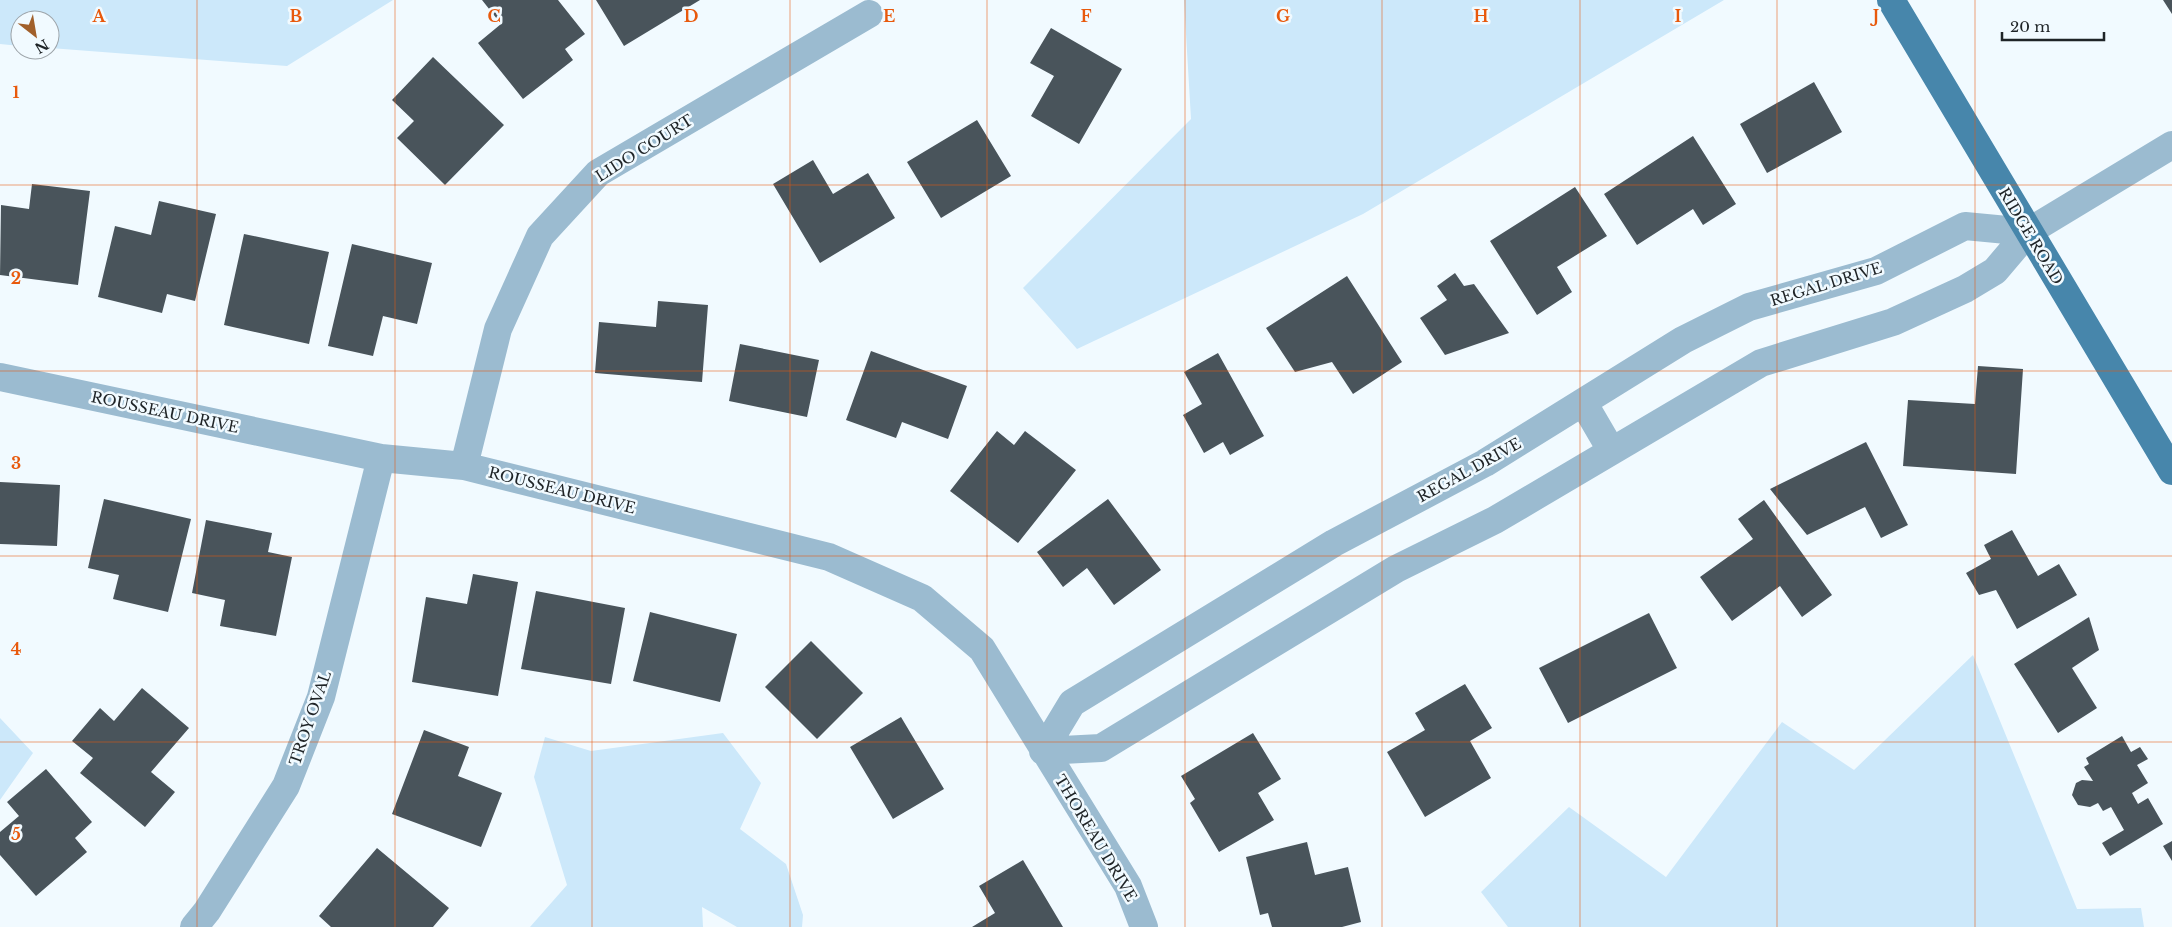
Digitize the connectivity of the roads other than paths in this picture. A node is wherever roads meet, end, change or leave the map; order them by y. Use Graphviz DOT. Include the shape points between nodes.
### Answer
graph roads {
  1 [pos="1891,0"];
  2 [pos="868,14"];
  3 [pos="2172,145"];
  4 [pos="2028,232"];
  5 [pos="0,376"];
  6 [pos="1583,402"];
  7 [pos="1611,450"];
  8 [pos="381,458"];
  9 [pos="464,466"];
  10 [pos="2172,471"];
  11 [pos="1043,750"];
  12 [pos="194,927"];
  13 [pos="1144,927"];
  1 -- 4 [label="main road, RIDGE ROAD"];
  2 -- 9 [label="street, LIDO COURT" via="598,172 540,236 498,329"];
  3 -- 4 [label="street"];
  4 -- 6 [label="street, REGAL DRIVE" via="1965,226 1876,271 1749,307 1682,340"];
  4 -- 7 [label="street" via="1995,271 1965,289 1893,322 1761,363"];
  4 -- 10 [label="main road, RIDGE ROAD"];
  5 -- 8 [label="street, ROUSSEAU DRIVE"];
  6 -- 7 [label="street"];
  6 -- 11 [label="street, REGAL DRIVE" via="1485,463 1334,543 1072,703"];
  7 -- 11 [label="street" via="1495,520 1396,569 1101,748"];
  8 -- 9 [label="street, ROUSSEAU DRIVE"];
  8 -- 12 [label="street, TROY OVAL" via="321,697 286,786"];
  9 -- 11 [label="street, ROUSSEAU DRIVE" via="829,556 922,598 982,649"];
  11 -- 13 [label="street, THOREAU DRIVE" via="1128,886"];
}
